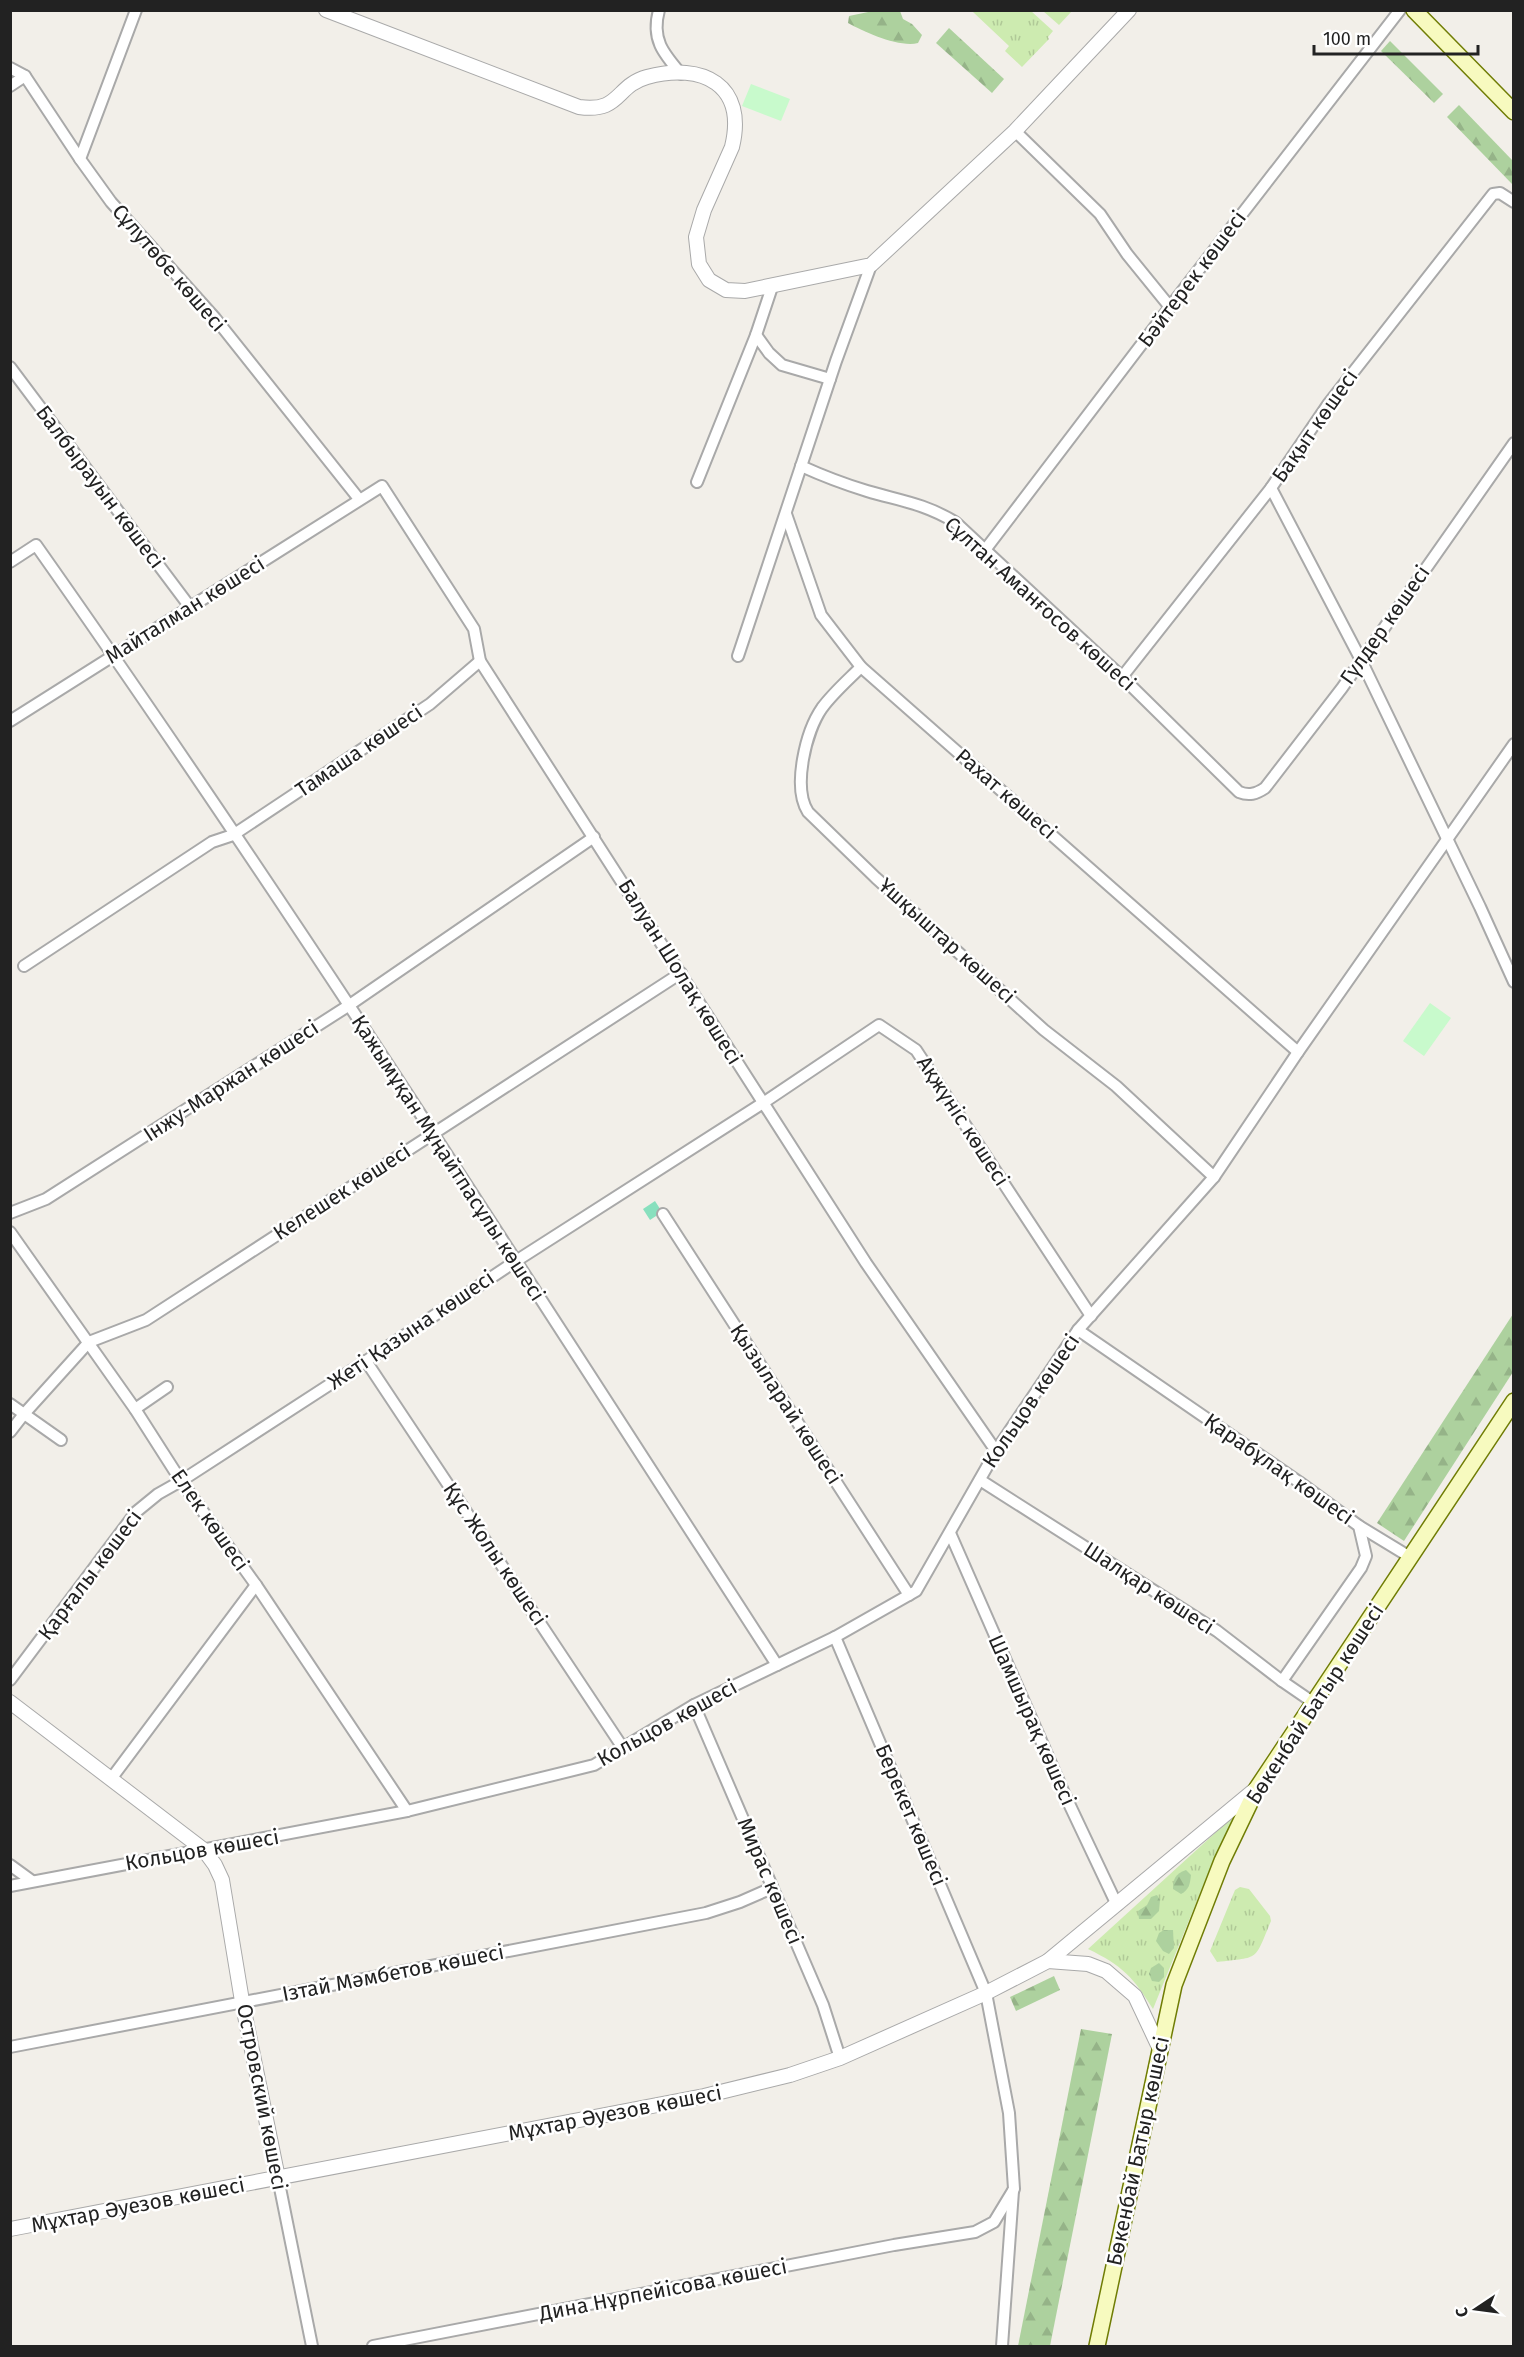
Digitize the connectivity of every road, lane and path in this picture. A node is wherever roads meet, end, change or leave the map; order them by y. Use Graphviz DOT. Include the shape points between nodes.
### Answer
graph roads {
  1 [pos="136,10"];
  2 [pos="326,10"];
  3 [pos="659,10"];
  4 [pos="1129,10"];
  5 [pos="1400,10"];
  6 [pos="1414,10"];
  7 [pos="10,68"];
  8 [pos="681,74"];
  9 [pos="25,76"];
  10 [pos="10,86"];
  11 [pos="1514,112"];
  12 [pos="1015,131"];
  13 [pos="80,159"];
  14 [pos="1514,202"];
  15 [pos="871,265"];
  16 [pos="772,286"];
  17 [pos="1170,307"];
  18 [pos="756,335"];
  19 [pos="10,367"];
  20 [pos="830,379"];
  21 [pos="1514,443"];
  22 [pos="801,466"];
  23 [pos="696,482"];
  24 [pos="381,486"];
  25 [pos="1271,488"];
  26 [pos="359,499"];
  27 [pos="786,514"];
  28 [pos="985,549"];
  29 [pos="10,562"];
  30 [pos="190,607"];
  31 [pos="113,655"];
  32 [pos="738,656"];
  33 [pos="1361,660"];
  34 [pos="480,661"];
  35 [pos="861,667"];
  36 [pos="1122,677"];
  37 [pos="10,721"];
  38 [pos="1514,744"];
  39 [pos="1247,795"];
  40 [pos="233,834"];
  41 [pos="594,837"];
  42 [pos="1447,841"];
  43 [pos="24,966"];
  44 [pos="681,973"];
  45 [pos="1514,982"];
  46 [pos="348,1006"];
  47 [pos="1298,1052"];
  48 [pos="763,1103"];
  49 [pos="433,1132"];
  50 [pos="1214,1177"];
  51 [pos="10,1213"];
  52 [pos="663,1214"];
  53 [pos="10,1232"];
  54 [pos="516,1261"];
  55 [pos="1091,1316"];
  56 [pos="1078,1330"];
  57 [pos="89,1342"];
  58 [pos="366,1361"];
  59 [pos="167,1387"];
  60 [pos="1514,1401"];
  61 [pos="10,1404"];
  62 [pos="135,1409"];
  63 [pos="24,1414"];
  64 [pos="10,1432"];
  65 [pos="61,1440"];
  66 [pos="996,1451"];
  67 [pos="980,1480"];
  68 [pos="181,1481"];
  69 [pos="1359,1526"];
  70 [pos="950,1533"];
  71 [pos="1410,1557"];
  72 [pos="256,1585"];
  73 [pos="909,1595"];
  74 [pos="835,1637"];
  75 [pos="777,1665"];
  76 [pos="10,1680"];
  77 [pos="1282,1681"];
  78 [pos="10,1702"];
  79 [pos="1314,1703"];
  80 [pos="694,1705"];
  81 [pos="622,1748"];
  82 [pos="111,1779"];
  83 [pos="1257,1788"];
  84 [pos="407,1811"];
  85 [pos="204,1850"];
  86 [pos="10,1865"];
  87 [pos="32,1881"];
  88 [pos="10,1886"];
  89 [pos="772,1888"];
  90 [pos="1117,1905"];
  91 [pos="1048,1961"];
  92 [pos="986,1993"];
  93 [pos="242,2001"];
  94 [pos="10,2047"];
  95 [pos="1160,2047"];
  96 [pos="840,2058"];
  97 [pos="278,2178"];
  98 [pos="1014,2188"];
  99 [pos="10,2229"];
  100 [pos="312,2346"];
  101 [pos="374,2346"];
  102 [pos="1002,2346"];
  103 [pos="1097,2346"];
  1 -- 13 [label="street"];
  2 -- 8 [label="street" via="579,107 607,106 640,80"];
  3 -- 8 [label="street" via="655,24 661,51"];
  4 -- 12 [label="street"];
  5 -- 17 [label="street, Бәйтерек көшесі"];
  6 -- 11 [label="main road"];
  7 -- 9 [label="street"];
  8 -- 16 [label="street" via="703,77 722,87 733,103 735,115 732,147 698,228 699,264 709,280 726,290"];
  9 -- 10 [label="street"];
  9 -- 13 [label="street, Сұлутөбе көшесі"];
  12 -- 15 [label="street"];
  12 -- 17 [label="street" via="1100,213"];
  13 -- 26 [label="street, Сұлутөбе көшесі" via="111,202 214,318"];
  14 -- 25 [label="street, Бақыт көшесі" via="1500,193 1493,194 1329,403"];
  15 -- 16 [label="street"];
  15 -- 20 [label="street"];
  16 -- 18 [label="street"];
  17 -- 28 [label="street, Бәйтерек көшесі"];
  18 -- 20 [label="street" via="782,365"];
  18 -- 23 [label="street"];
  19 -- 30 [label="street, Балбырауын көшесі"];
  20 -- 22 [label="street"];
  21 -- 33 [label="street, Гүлдер көшесі"];
  22 -- 27 [label="street"];
  22 -- 28 [label="street, Сұлтан Аманғосов көшесі" via="845,485 934,509"];
  24 -- 26 [label="street, Майталман көшесі"];
  24 -- 34 [label="street, Балуан Шолақ көшесі" via="474,629"];
  25 -- 33 [label="street"];
  25 -- 36 [label="street, Бақыт көшесі"];
  26 -- 30 [label="street, Майталман көшесі"];
  27 -- 32 [label="street"];
  27 -- 35 [label="street, Рахат көшесі" via="821,615"];
  28 -- 36 [label="street, Сұлтан Аманғосов көшесі"];
  29 -- 31 [label="street, Қажымұқан Мұңайтпасұлы көшесі" via="36,545"];
  30 -- 31 [label="street, Майталман көшесі"];
  31 -- 37 [label="street, Майталман көшесі"];
  31 -- 40 [label="street, Қажымұқан Мұңайтпасұлы көшесі"];
  33 -- 39 [label="street, Гүлдер көшесі" via="1265,788"];
  33 -- 42 [label="street"];
  34 -- 40 [label="street, Тамаша көшесі" via="430,704"];
  34 -- 41 [label="street, Балуан Шолақ көшесі"];
  35 -- 47 [label="street, Рахат көшесі"];
  35 -- 50 [label="street, Ұшқыштар көшесі" via="828,700 814,721 801,782 802,801 808,812 1038,1024 1116,1086"];
  36 -- 39 [label="street, Сұлтан Аманғосов көшесі" via="1239,792"];
  38 -- 42 [label="street, Кольцов көшесі"];
  40 -- 43 [label="street, Тамаша көшесі" via="212,842"];
  40 -- 46 [label="street, Қажымұқан Мұңайтпасұлы көшесі"];
  41 -- 44 [label="street, Балуан Шолақ көшесі"];
  41 -- 46 [label="street, Інжу-Маржан көшесі"];
  42 -- 45 [label="street"];
  42 -- 47 [label="street, Кольцов көшесі"];
  44 -- 48 [label="street, Балуан Шолақ көшесі"];
  44 -- 49 [label="street, Келешек көшесі"];
  46 -- 49 [label="street, Қажымұқан Мұңайтпасұлы көшесі"];
  46 -- 51 [label="street, Інжу-Маржан көшесі" via="46,1199"];
  47 -- 50 [label="street, Кольцов көшесі"];
  48 -- 54 [label="street, Жеті Қазына көшесі"];
  48 -- 55 [label="street, Ақжүніс көшесі" via="879,1025 903,1039 916,1050"];
  48 -- 66 [label="street, Балуан Шолақ көшесі" via="866,1263"];
  49 -- 54 [label="street, Қажымұқан Мұңайтпасұлы көшесі"];
  49 -- 57 [label="street, Келешек көшесі" via="146,1320"];
  50 -- 55 [label="street, Кольцов көшесі"];
  52 -- 73 [label="street, Қызыларай көшесі"];
  53 -- 57 [label="street, Елек көшесі"];
  54 -- 58 [label="street, Жеті Қазына көшесі"];
  54 -- 75 [label="street, Қажымұқан Мұңайтпасұлы көшесі"];
  55 -- 56 [label="street, Кольцов көшесі"];
  56 -- 66 [label="street, Кольцов көшесі"];
  56 -- 69 [label="street, Қарабұлақ көшесі"];
  57 -- 62 [label="street, Елек көшесі"];
  57 -- 63 [label="street"];
  58 -- 68 [label="street, Жеті Қазына көшесі"];
  58 -- 81 [label="street, Құс Жолы көшесі"];
  59 -- 62 [label="street"];
  60 -- 71 [label="main road, Бөкенбай Батыр көшесі"];
  61 -- 63 [label="street"];
  62 -- 68 [label="street, Елек көшесі"];
  63 -- 64 [label="street"];
  63 -- 65 [label="street"];
  66 -- 67 [label="street, Кольцов көшесі"];
  67 -- 70 [label="street, Кольцов көшесі"];
  67 -- 77 [label="street, Шалқар көшесі" via="1217,1631"];
  68 -- 72 [label="street, Елек көшесі"];
  68 -- 76 [label="street, Қарғалы көшесі" via="136,1512"];
  69 -- 71 [label="street"];
  69 -- 77 [label="street, Қарабұлақ көшесі" via="1366,1556 1361,1568"];
  70 -- 73 [label="street, Кольцов көшесі" via="916,1591"];
  70 -- 90 [label="street, Шамшырақ көшесі"];
  71 -- 79 [label="main road, Бөкенбай Батыр көшесі"];
  72 -- 82 [label="street"];
  72 -- 84 [label="street, Елек көшесі"];
  73 -- 74 [label="street, Кольцов көшесі"];
  74 -- 75 [label="street, Кольцов көшесі"];
  74 -- 92 [label="street, Берекет көшесі"];
  75 -- 80 [label="street, Кольцов көшесі"];
  77 -- 79 [label="street, Шалқар көшесі"];
  78 -- 82 [label="street"];
  79 -- 83 [label="main road, Бөкенбай Батыр көшесі"];
  80 -- 81 [label="street, Кольцов көшесі"];
  80 -- 89 [label="street, Мирас көшесі"];
  81 -- 84 [label="street, Кольцов көшесі" via="594,1765"];
  82 -- 85 [label="street"];
  83 -- 90 [label="street, Мұхтар Әуезов көшесі"];
  83 -- 95 [label="main road, Бөкенбай Батыр көшесі" via="1230,1844 1174,1985"];
  84 -- 85 [label="street, Кольцов көшесі"];
  85 -- 87 [label="street, Кольцов көшесі"];
  85 -- 93 [label="street, Островский көшесі" via="222,1880"];
  86 -- 87 [label="street"];
  87 -- 88 [label="street, Кольцов көшесі"];
  89 -- 93 [label="street, Ізтай Мәмбетов көшесі" via="706,1913"];
  89 -- 96 [label="street, Мирас көшесі" via="823,2005"];
  90 -- 91 [label="street, Мұхтар Әуезов көшесі"];
  91 -- 92 [label="street, Мұхтар Әуезов көшесі"];
  91 -- 95 [label="street" via="1088,1964 1106,1971 1135,1996"];
  92 -- 96 [label="street, Мұхтар Әуезов көшесі"];
  92 -- 98 [label="street, Берекет көшесі" via="1009,2113"];
  93 -- 94 [label="street, Ізтай Мәмбетов көшесі"];
  93 -- 97 [label="street, Островский көшесі"];
  95 -- 103 [label="main road, Бөкенбай Батыр көшесі"];
  96 -- 97 [label="street, Мұхтар Әуезов көшесі" via="704,2096"];
  97 -- 99 [label="street, Мұхтар Әуезов көшесі"];
  97 -- 100 [label="street, Островский көшесі"];
  98 -- 101 [label="street, Дина Нұрпейісова көшесі" via="994,2222 975,2232"];
  98 -- 102 [label="street, Берекет көшесі"];
}
